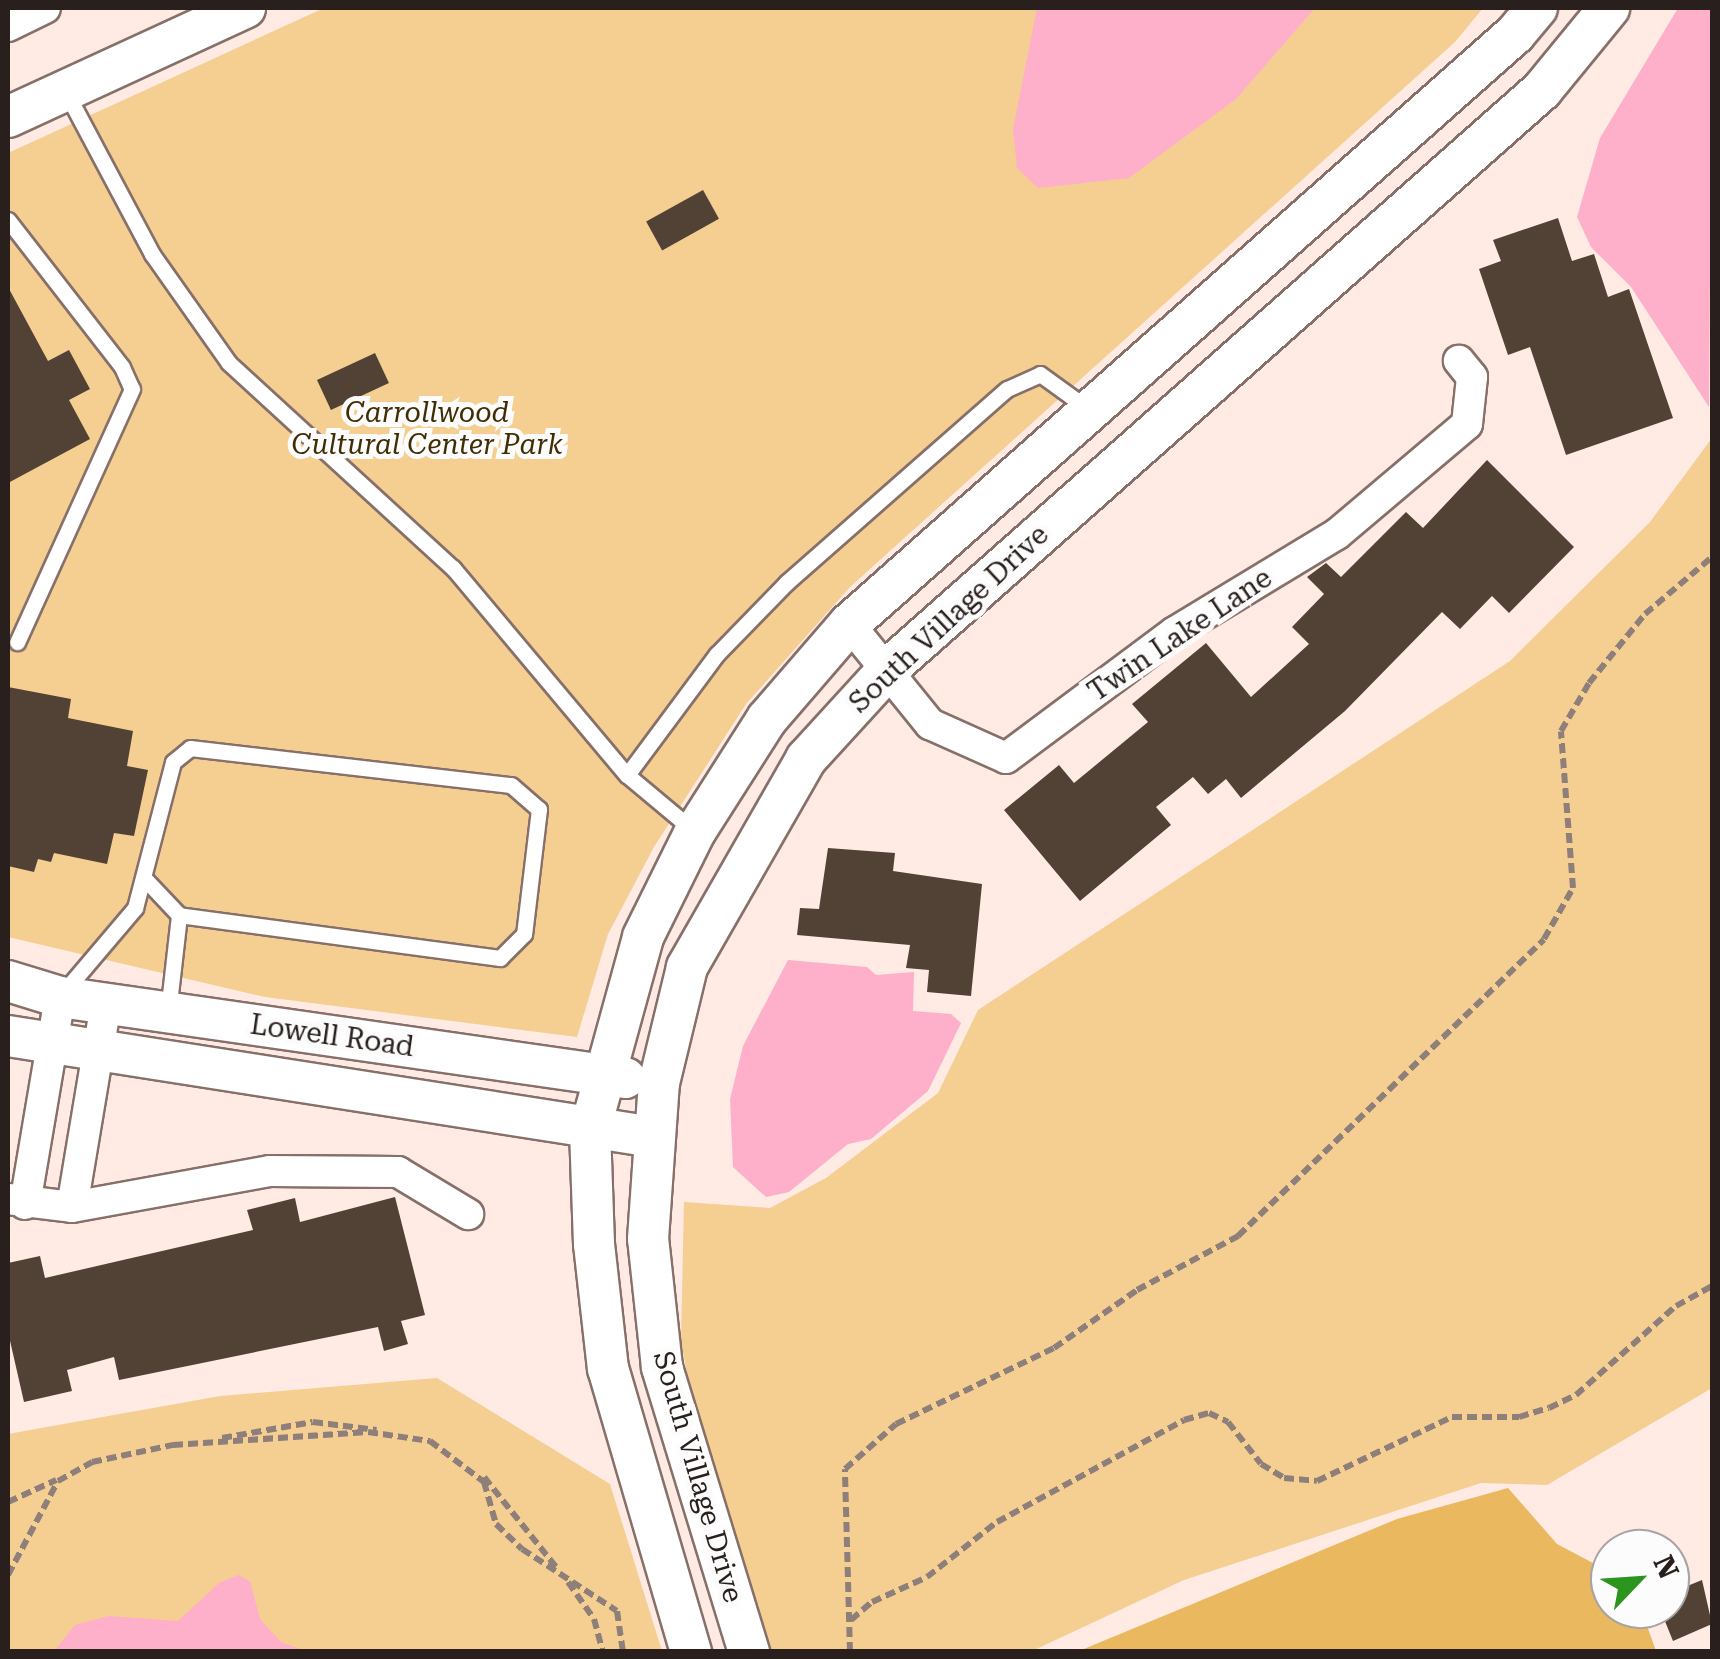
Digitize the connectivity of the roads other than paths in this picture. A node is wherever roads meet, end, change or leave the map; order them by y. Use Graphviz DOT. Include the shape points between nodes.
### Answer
graph roads {
  1 [pos="45,8"];
  2 [pos="245,8"];
  3 [pos="1536,8"];
  4 [pos="1609,8"];
  5 [pos="8,26"];
  6 [pos="66,90"];
  7 [pos="8,117"];
  8 [pos="8,220"];
  9 [pos="1460,360"];
  10 [pos="1091,410"];
  11 [pos="849,624"];
  12 [pos="17,642"];
  13 [pos="888,668"];
  14 [pos="628,775"];
  15 [pos="696,832"];
  16 [pos="147,880"];
  17 [pos="179,915"];
  18 [pos="8,981"];
  19 [pos="60,997"];
  20 [pos="106,1004"];
  21 [pos="168,1012"];
  22 [pos="8,1036"];
  23 [pos="53,1046"];
  24 [pos="97,1055"];
  25 [pos="602,1074"];
  26 [pos="659,1083"];
  27 [pos="590,1130"];
  28 [pos="653,1137"];
  29 [pos="16,1202"];
  30 [pos="72,1206"];
  31 [pos="468,1214"];
  32 [pos="691,1652"];
  33 [pos="749,1652"];
  1 -- 5 [label="street"];
  2 -- 6 [label="street"];
  3 -- 10 [label="street, South Village Drive" via="1515,34"];
  4 -- 13 [label="street, South Village Drive" via="1542,90"];
  6 -- 7 [label="street"];
  6 -- 14 [label="lane" via="152,254 229,363 453,568"];
  8 -- 12 [label="lane" via="122,366 132,388"];
  9 -- 13 [label="street, Twin Lake Lane" via="1472,376 1467,424 1336,534 1175,632 1006,758 930,724"];
  10 -- 11 [label="street, South Village Drive"];
  10 -- 14 [label="lane" via="1040,374 1021,378 786,583 717,654"];
  11 -- 13 [label="street, Twin Lake Lane"];
  11 -- 15 [label="street, South Village Drive" via="767,719"];
  13 -- 26 [label="street, South Village Drive" via="806,759 732,882 686,968"];
  14 -- 15 [label="lane"];
  15 -- 25 [label="street, South Village Drive" via="644,936"];
  16 -- 17 [label="lane"];
  16 -- 17 [label="lane" via="173,762 190,748 511,785 539,809 524,934 500,958"];
  16 -- 19 [label="lane" via="135,908"];
  17 -- 21 [label="lane"];
  18 -- 19 [label="street, Lowell Road"];
  19 -- 20 [label="street, Lowell Road"];
  19 -- 23 [label="street"];
  20 -- 21 [label="street, Lowell Road"];
  20 -- 24 [label="street"];
  21 -- 25 [label="street, Lowell Road"];
  22 -- 23 [label="street, Lowell Road"];
  23 -- 24 [label="street, Lowell Road"];
  23 -- 29 [label="street"];
  24 -- 27 [label="street, Lowell Road"];
  24 -- 30 [label="street"];
  25 -- 26 [label="street, Lowell Road"];
  25 -- 27 [label="street, South Village Drive"];
  26 -- 28 [label="street, South Village Drive"];
  27 -- 28 [label="street, Lowell Road"];
  27 -- 32 [label="street, South Village Drive" via="608,1368"];
  28 -- 33 [label="street, South Village Drive" via="648,1240 662,1367"];
  29 -- 30 [label="street"];
  30 -- 31 [label="street" via="270,1171 398,1172"];
}
